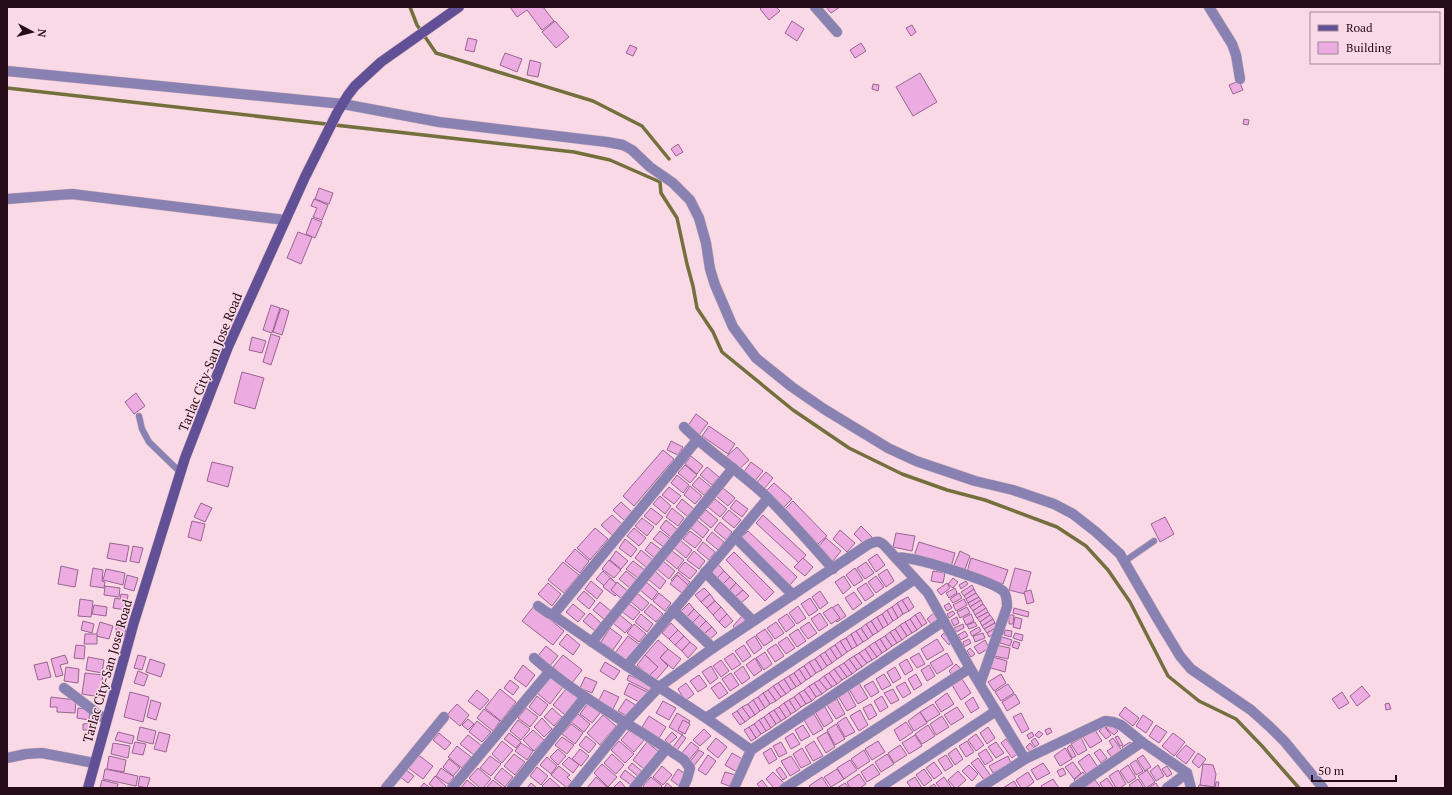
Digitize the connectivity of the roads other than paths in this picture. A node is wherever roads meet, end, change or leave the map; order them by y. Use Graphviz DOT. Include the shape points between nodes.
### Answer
graph roads {
  1 [pos="459,7"];
  2 [pos="815,7"];
  3 [pos="1209,7"];
  4 [pos="836,32"];
  5 [pos="7,71"];
  6 [pos="1240,79"];
  7 [pos="340,108"];
  8 [pos="7,199"];
  9 [pos="285,220"];
  10 [pos="139,416"];
  11 [pos="684,427"];
  12 [pos="697,440"];
  13 [pos="733,468"];
  14 [pos="181,473"];
  15 [pos="768,498"];
  16 [pos="735,537"];
  17 [pos="1154,541"];
  18 [pos="896,558"];
  19 [pos="1125,562"];
  20 [pos="833,569"];
  21 [pos="705,572"];
  22 [pos="915,579"];
  23 [pos="793,595"];
  24 [pos="538,606"];
  25 [pos="673,610"];
  26 [pos="553,615"];
  27 [pos="753,621"];
  28 [pos="944,621"];
  29 [pos="592,642"];
  30 [pos="713,648"];
  31 [pos="534,658"];
  32 [pos="626,666"];
  33 [pos="970,668"];
  34 [pos="549,672"];
  35 [pos="980,684"];
  36 [pos="659,687"];
  37 [pos="64,688"];
  38 [pos="585,697"];
  39 [pos="996,711"];
  40 [pos="444,717"];
  41 [pos="706,718"];
  42 [pos="106,720"];
  43 [pos="626,722"];
  44 [pos="1142,742"];
  45 [pos="667,748"];
  46 [pos="751,750"];
  47 [pos="7,758"];
  48 [pos="1025,759"];
  49 [pos="94,763"];
  50 [pos="1187,773"];
  51 [pos="88,788"];
  52 [pos="386,788"];
  53 [pos="452,788"];
  54 [pos="512,788"];
  55 [pos="573,788"];
  56 [pos="634,788"];
  57 [pos="683,788"];
  58 [pos="734,788"];
  59 [pos="785,788"];
  60 [pos="879,788"];
  61 [pos="980,788"];
  62 [pos="1074,788"];
  63 [pos="1167,788"];
  64 [pos="1191,788"];
  65 [pos="1323,788"];
  1 -- 7 [label="main road, Tarlac City-San Jose Road" via="381,62 355,86"];
  2 -- 4 [label="street"];
  3 -- 6 [label="street" via="1232,44"];
  5 -- 7 [label="street"];
  7 -- 9 [label="main road, Tarlac City-San Jose Road"];
  7 -- 19 [label="street" via="623,145 673,183 690,200 699,218 715,285 733,328 756,358 824,409 888,448 916,461 975,481 1012,490 1073,514 1113,546"];
  8 -- 9 [label="street" via="72,194"];
  9 -- 14 [label="main road, Tarlac City-San Jose Road" via="228,347"];
  10 -- 14 [label="lane" via="149,442"];
  11 -- 12 [label="street"];
  12 -- 13 [label="street"];
  12 -- 26 [label="street"];
  13 -- 15 [label="street"];
  13 -- 29 [label="street"];
  14 -- 42 [label="main road, Tarlac City-San Jose Road"];
  15 -- 16 [label="street"];
  15 -- 20 [label="street"];
  16 -- 21 [label="street"];
  16 -- 23 [label="street"];
  17 -- 19 [label="lane"];
  18 -- 20 [label="street" via="881,543 876,542 869,544"];
  18 -- 22 [label="street"];
  18 -- 35 [label="street" via="911,559 951,570 989,583 1005,593 1007,607"];
  19 -- 65 [label="street" via="1180,656 1191,669 1251,710 1270,727"];
  20 -- 23 [label="street"];
  21 -- 25 [label="street"];
  21 -- 27 [label="street"];
  22 -- 28 [label="street" via="928,593"];
  22 -- 41 [label="street"];
  23 -- 27 [label="street"];
  24 -- 26 [label="street"];
  25 -- 30 [label="street"];
  25 -- 32 [label="street"];
  26 -- 29 [label="street"];
  27 -- 30 [label="street"];
  28 -- 33 [label="street"];
  28 -- 46 [label="street"];
  29 -- 32 [label="street"];
  30 -- 36 [label="street"];
  31 -- 34 [label="street"];
  32 -- 36 [label="street"];
  33 -- 35 [label="street"];
  33 -- 59 [label="street"];
  34 -- 38 [label="street"];
  34 -- 53 [label="street"];
  35 -- 39 [label="street"];
  36 -- 41 [label="street"];
  36 -- 43 [label="street"];
  37 -- 42 [label="street"];
  38 -- 43 [label="street"];
  38 -- 54 [label="street"];
  39 -- 48 [label="street"];
  39 -- 60 [label="street"];
  40 -- 52 [label="street"];
  41 -- 46 [label="street"];
  42 -- 49 [label="main road, Tarlac City-San Jose Road"];
  43 -- 45 [label="street"];
  43 -- 55 [label="street"];
  44 -- 48 [label="street" via="1121,725 1105,721"];
  44 -- 50 [label="street"];
  44 -- 62 [label="street"];
  45 -- 56 [label="street"];
  45 -- 57 [label="street" via="689,765 688,779"];
  46 -- 58 [label="street"];
  47 -- 49 [label="street" via="42,753"];
  48 -- 61 [label="street"];
  49 -- 51 [label="main road, Tarlac City-San Jose Road"];
  50 -- 63 [label="street"];
  50 -- 64 [label="street"];
}
